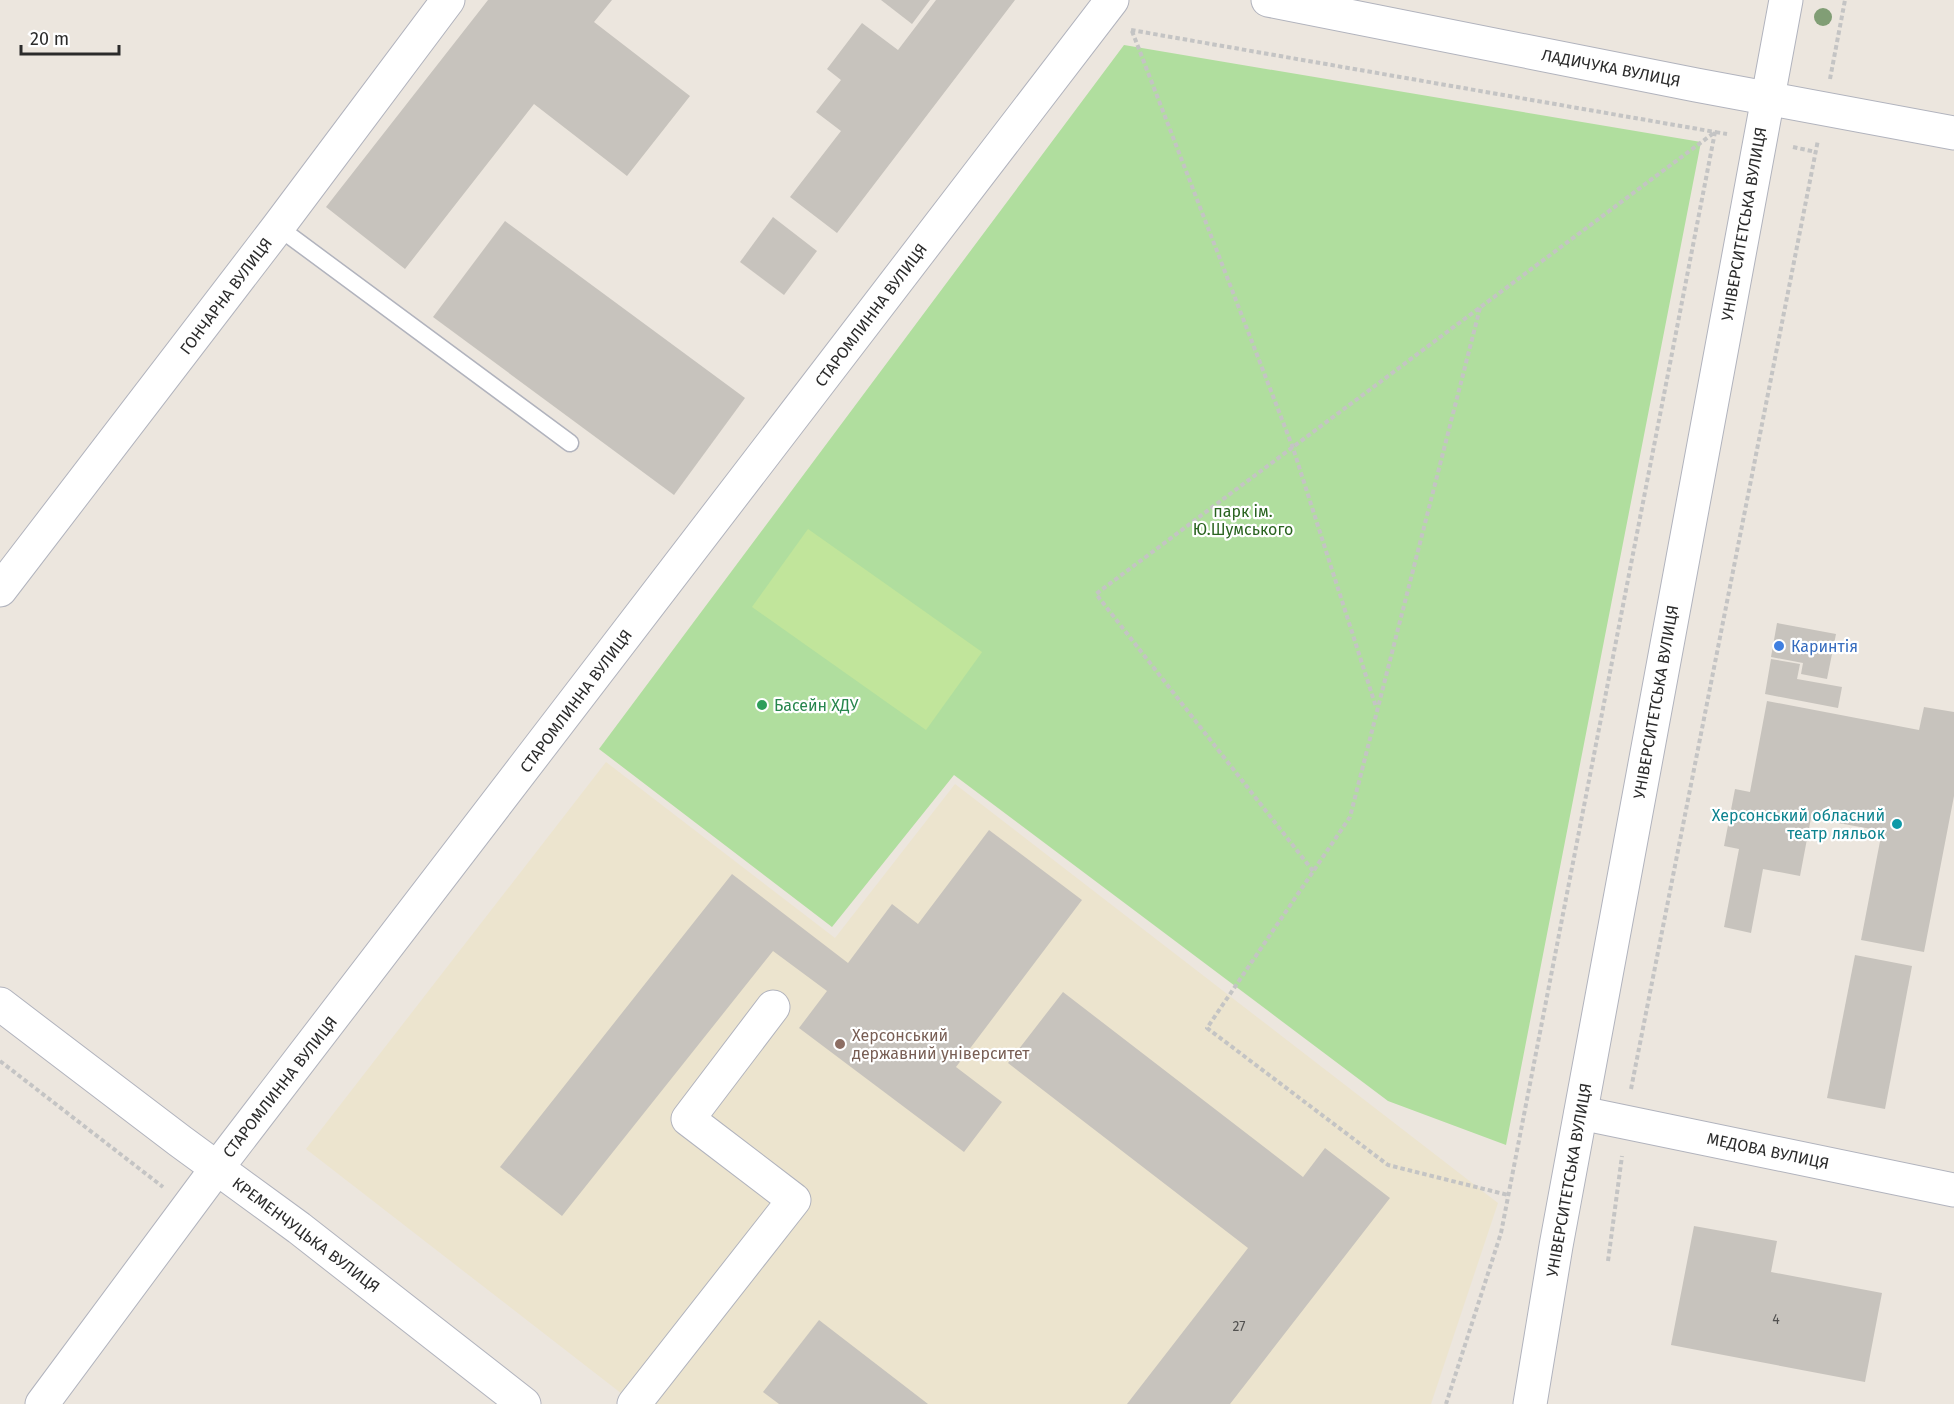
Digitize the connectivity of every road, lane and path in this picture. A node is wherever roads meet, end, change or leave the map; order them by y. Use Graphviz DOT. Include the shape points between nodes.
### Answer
graph roads {
  1 [pos="448,0"];
  2 [pos="1113,0"];
  3 [pos="1268,0"];
  4 [pos="1786,0"];
  5 [pos="1845,0"];
  6 [pos="1829,88"];
  7 [pos="1767,99"];
  8 [pos="1820,130"];
  9 [pos="1715,132"];
  10 [pos="1954,133"];
  11 [pos="1728,135"];
  12 [pos="1792,147"];
  13 [pos="1816,152"];
  14 [pos="278,227"];
  15 [pos="1480,308"];
  16 [pos="570,443"];
  17 [pos="1293,448"];
  18 [pos="0,590"];
  19 [pos="1377,709"];
  20 [pos="1313,871"];
  21 [pos="0,1004"];
  22 [pos="773,1006"];
  23 [pos="0,1061"];
  24 [pos="1581,1113"];
  25 [pos="1627,1122"];
  26 [pos="217,1168"];
  27 [pos="1954,1190"];
  28 [pos="1508,1195"];
  29 [pos="183,1215"];
  30 [pos="1608,1261"];
  31 [pos="42,1404"];
  32 [pos="524,1404"];
  33 [pos="634,1404"];
  34 [pos="1446,1404"];
  35 [pos="1530,1404"];
  1 -- 14 [label="street, ГОНЧАРНА ВУЛИЦЯ"];
  2 -- 26 [label="street, СТАРОМЛИННА ВУЛИЦЯ"];
  3 -- 7 [label="street, ЛАДИЧУКА ВУЛИЦЯ"];
  4 -- 7 [label="street, УНІВЕРСИТЕТСЬКА ВУЛИЦЯ"];
  5 -- 6 [label="path"];
  7 -- 10 [label="street, ЛАДИЧУКА ВУЛИЦЯ"];
  7 -- 24 [label="street, УНІВЕРСИТЕТСЬКА ВУЛИЦЯ"];
  8 -- 13 [label="path"];
  9 -- 11 [label="path"];
  9 -- 15 [label="path"];
  9 -- 17 [label="path" via="1132,30"];
  9 -- 28 [label="path"];
  12 -- 13 [label="path"];
  13 -- 25 [label="path"];
  14 -- 16 [label="lane"];
  14 -- 18 [label="street, ГОНЧАРНА ВУЛИЦЯ"];
  15 -- 17 [label="path"];
  15 -- 19 [label="path"];
  17 -- 19 [label="path"];
  17 -- 20 [label="path" via="1096,594"];
  19 -- 20 [label="path" via="1350,817"];
  20 -- 28 [label="path" via="1207,1028 1388,1165"];
  21 -- 26 [label="street, КРЕМЕНЧУЦЬКА ВУЛИЦЯ"];
  22 -- 33 [label="street" via="688,1119 794,1200"];
  23 -- 29 [label="path" via="160,1184"];
  24 -- 25 [label="street, МЕДОВА ВУЛИЦЯ"];
  24 -- 35 [label="street, УНІВЕРСИТЕТСЬКА ВУЛИЦЯ"];
  25 -- 27 [label="street, МЕДОВА ВУЛИЦЯ"];
  25 -- 30 [label="path"];
  26 -- 29 [label="street, СТАРОМЛИННА ВУЛИЦЯ"];
  26 -- 32 [label="street, КРЕМЕНЧУЦЬКА ВУЛИЦЯ"];
  28 -- 34 [label="path" via="1501,1233"];
  29 -- 31 [label="street, СТАРОМЛИННА ВУЛИЦЯ"];
}
